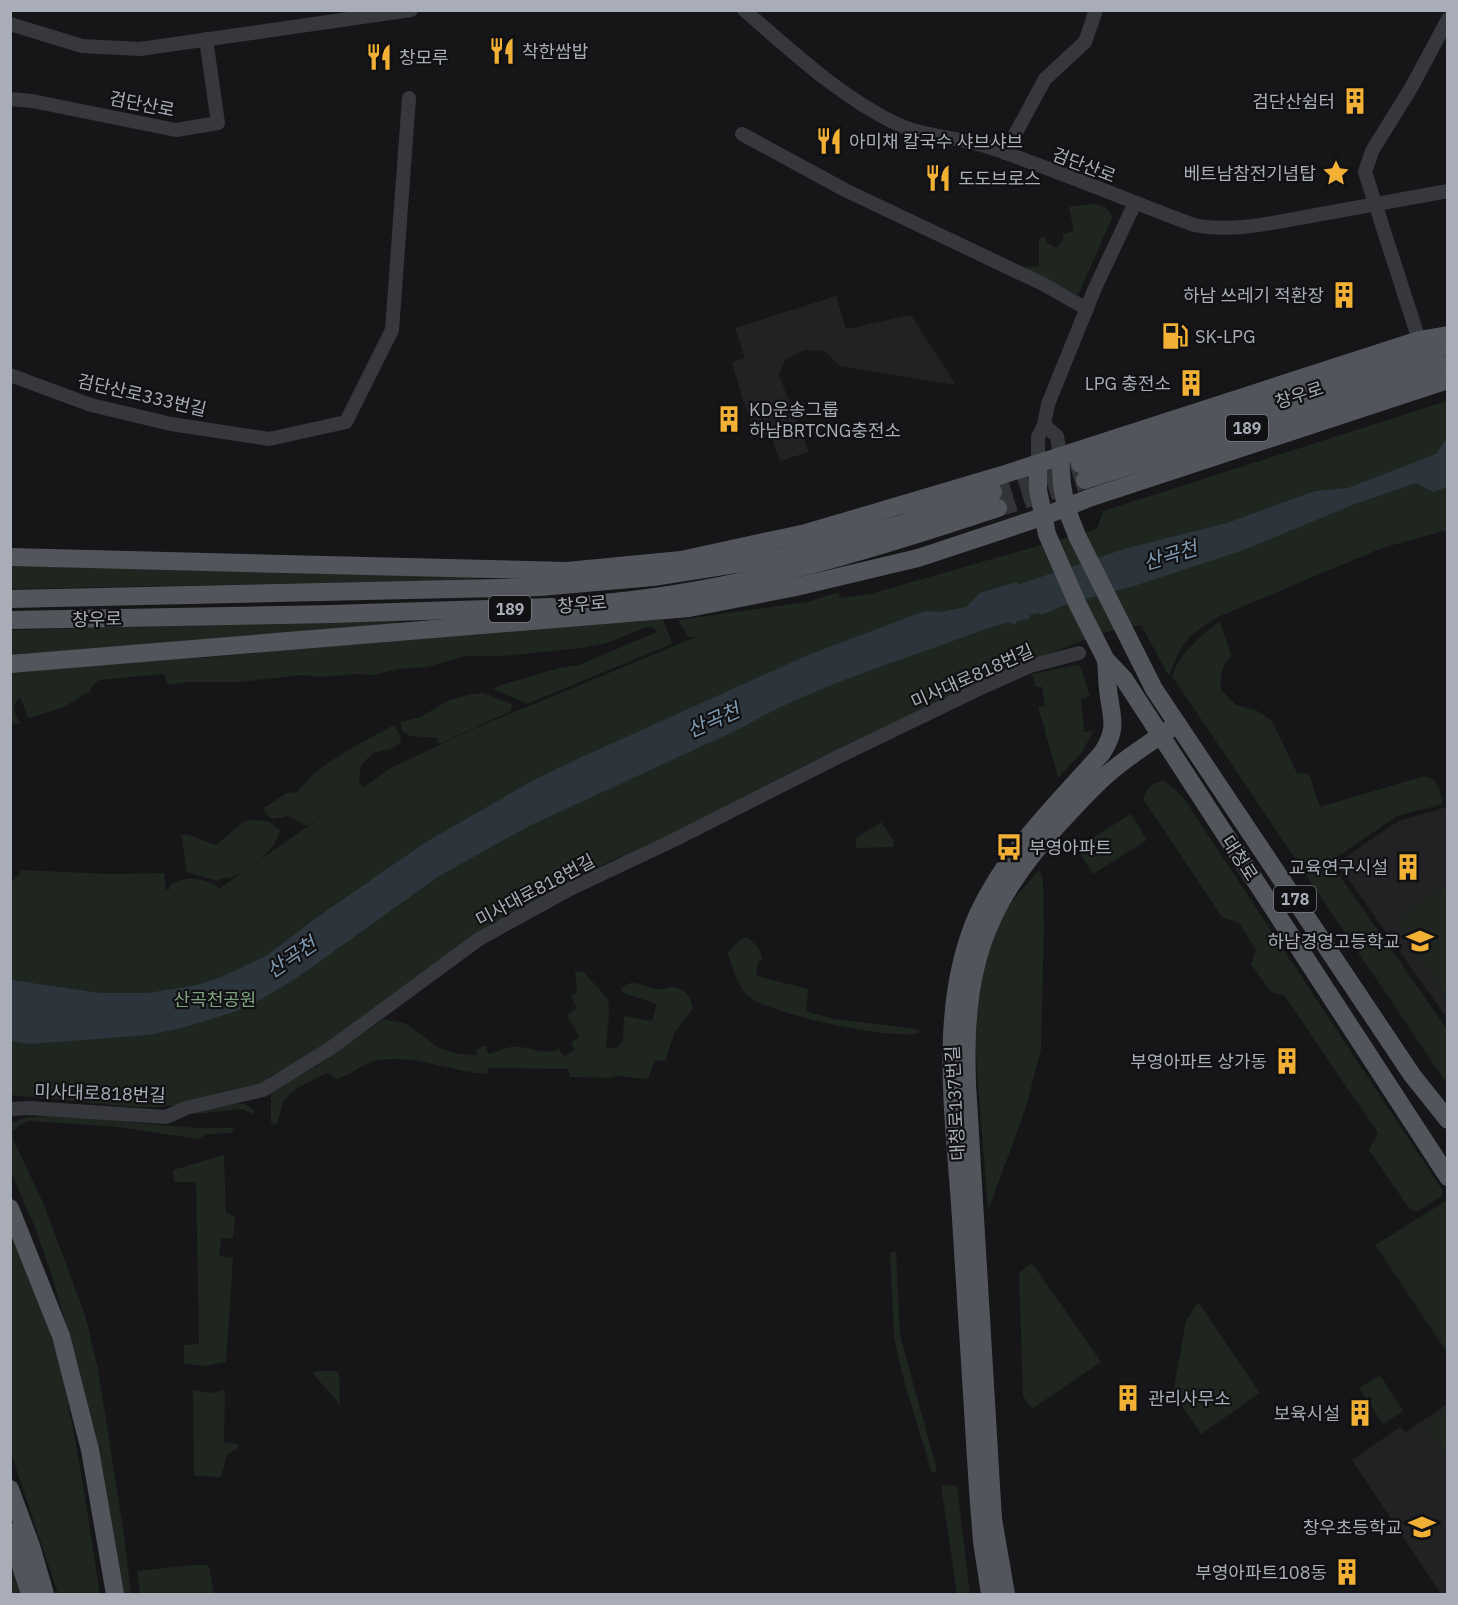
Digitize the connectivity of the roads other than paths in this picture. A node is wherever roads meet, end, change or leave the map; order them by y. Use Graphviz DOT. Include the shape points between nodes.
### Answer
graph roads {
  1 [pos="411,10"];
  2 [pos="744,10"];
  3 [pos="1096,10"];
  4 [pos="1448,19"];
  5 [pos="10,24"];
  6 [pos="206,39"];
  7 [pos="409,98"];
  8 [pos="10,99"];
  9 [pos="742,134"];
  10 [pos="1005,153"];
  11 [pos="1448,191"];
  12 [pos="1135,203"];
  13 [pos="1375,204"];
  14 [pos="1087,309"];
  15 [pos="1448,335"];
  16 [pos="1419,340"];
  17 [pos="1448,345"];
  18 [pos="1448,364"];
  19 [pos="10,375"];
  20 [pos="1448,380"];
  21 [pos="1044,425"];
  22 [pos="1060,457"];
  23 [pos="1038,464"];
  24 [pos="1066,508"];
  25 [pos="1042,517"];
  26 [pos="10,557"];
  27 [pos="10,599"];
  28 [pos="10,620"];
  29 [pos="1079,653"];
  30 [pos="1106,660"];
  31 [pos="10,664"];
  32 [pos="1177,724"];
  33 [pos="1160,736"];
  34 [pos="10,1109"];
  35 [pos="1448,1120"];
  36 [pos="1446,1172"];
  37 [pos="10,1208"];
  38 [pos="10,1489"];
  39 [pos="10,1532"];
  40 [pos="30,1594"];
  41 [pos="45,1594"];
  42 [pos="115,1594"];
  43 [pos="990,1594"];
  44 [pos="1006,1594"];
  1 -- 6 [label="street"];
  2 -- 10 [label="street, 검단산로" via="829,81 882,116 914,130"];
  3 -- 10 [label="street" via="1085,42 1045,79"];
  4 -- 13 [label="street" via="1367,161 1365,172"];
  5 -- 6 [label="street" via="100,48 140,49"];
  6 -- 8 [label="street, 검단산로" via="218,123 176,130"];
  7 -- 19 [label="street, 검단산로333번길" via="392,330 346,422 269,439 91,405"];
  9 -- 14 [label="street" via="845,190 1043,284"];
  10 -- 12 [label="street, 검단산로"];
  11 -- 13 [label="street, 검단산로"];
  12 -- 13 [label="street, 검단산로" via="1210,228 1261,225"];
  12 -- 14 [label="street"];
  13 -- 16 [label="street"];
  14 -- 21 [label="street" via="1048,404"];
  15 -- 16 [label="main road"];
  16 -- 22 [label="main road"];
  17 -- 18 [label="main road, 창우로 / 189" via="1083,472"];
  20 -- 24 [label="main road"];
  21 -- 22 [label="street" via="1057,436"];
  21 -- 23 [label="street" via="1038,437"];
  22 -- 23 [label="main road"];
  22 -- 24 [label="main road, 178"];
  23 -- 25 [label="main road, 178"];
  23 -- 26 [label="main road" via="806,533 681,560 567,571"];
  24 -- 25 [label="main road"];
  24 -- 32 [label="main road, 대청로 / 178" via="1119,622"];
  25 -- 30 [label="main road, 대청로 / 178"];
  25 -- 31 [label="main road" via="918,558 689,608"];
  27 -- 28 [label="main road, 창우로 / 189" via="540,587 653,578 780,557 995,500 906,539 825,563 605,603 530,609"];
  29 -- 34 [label="street, 미사대로818번길" via="1030,666 983,687 568,890 479,939 331,1048 263,1090 186,1108 166,1117"];
  30 -- 33 [label="main road, 대청로 / 178" via="1124,679"];
  30 -- 43 [label="main road, 대청로137번길" via="1113,715 1108,745 1038,824 994,884 966,946 954,1003 951,1036 958,1165 978,1490"];
  32 -- 33 [label="main road, 대청로137번길"];
  32 -- 35 [label="main road, 대청로 / 178" via="1412,1075"];
  33 -- 36 [label="main road, 대청로 / 178"];
  33 -- 44 [label="main road, 대청로137번길" via="1110,772 1030,856 988,925 970,990 965,1046 968,1108 993,1519"];
  37 -- 42 [label="main road" via="61,1336 90,1450"];
  38 -- 41 [label="main road"];
  39 -- 40 [label="main road"];
}
